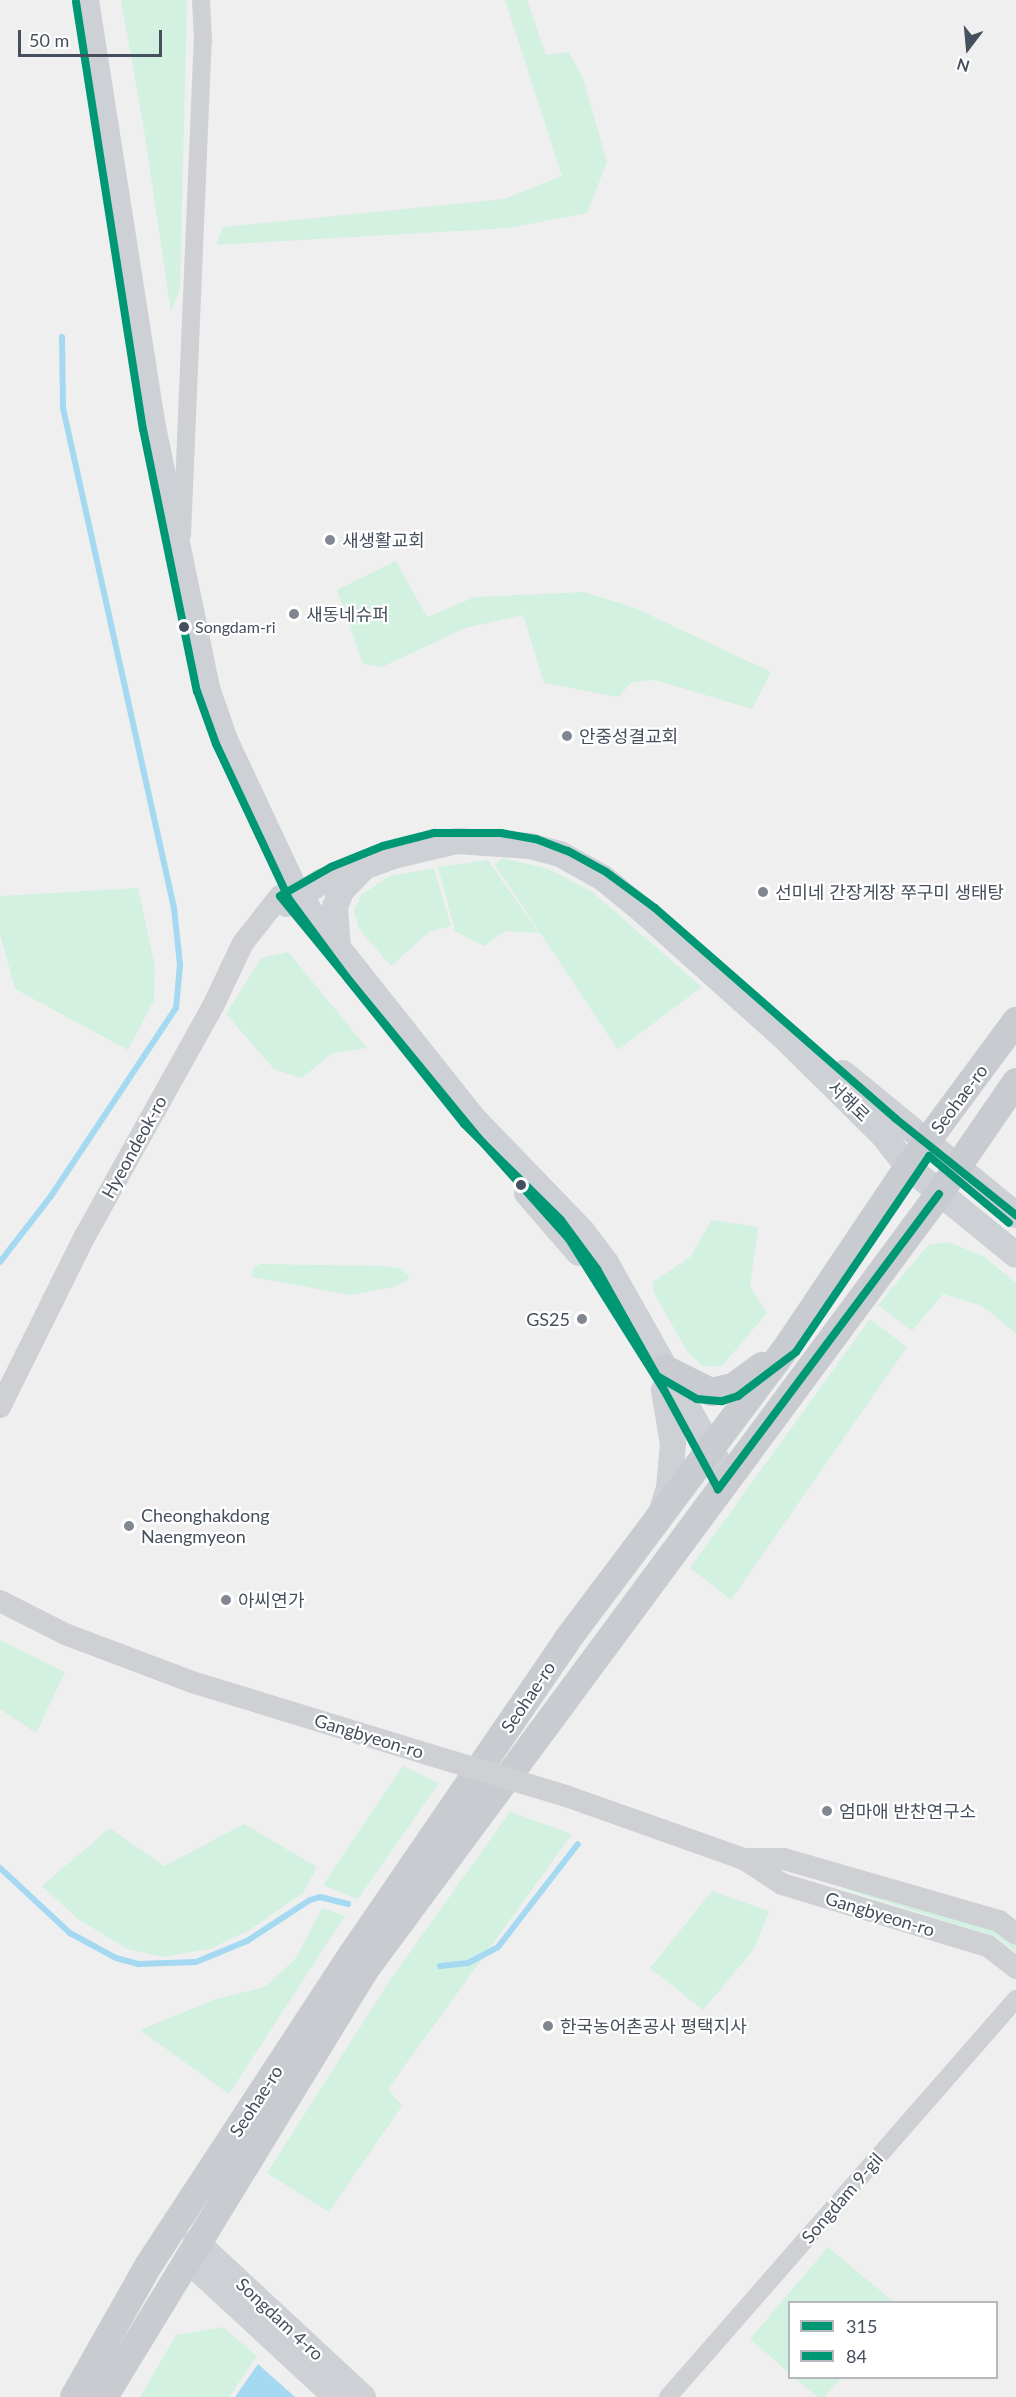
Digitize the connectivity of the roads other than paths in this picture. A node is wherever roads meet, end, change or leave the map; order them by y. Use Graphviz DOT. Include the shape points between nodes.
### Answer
graph roads {
  1 [pos="86,0"];
  2 [pos="201,0"];
  3 [pos="180,560"];
  4 [pos="367,866"];
  5 [pos="290,896"];
  6 [pos="338,949"];
  7 [pos="1016,1022"];
  8 [pos="1016,1082"];
  9 [pos="927,1141"];
  10 [pos="908,1167"];
  11 [pos="959,1167"];
  12 [pos="939,1194"];
  13 [pos="1016,1215"];
  14 [pos="1016,1255"];
  15 [pos="789,1344"];
  16 [pos="664,1379"];
  17 [pos="0,1407"];
  18 [pos="704,1456"];
  19 [pos="722,1483"];
  20 [pos="660,1516"];
  21 [pos="0,1601"];
  22 [pos="744,1859"];
  23 [pos="1016,1934"];
  24 [pos="1016,1968"];
  25 [pos="1016,1999"];
  26 [pos="191,2250"];
  27 [pos="74,2397"];
  28 [pos="104,2397"];
  29 [pos="336,2397"];
  30 [pos="363,2397"];
  31 [pos="668,2397"];
  1 -- 3 [label="main road" via="153,427"];
  2 -- 3 [label="street" via="203,41"];
  3 -- 5 [label="main road" via="207,688"];
  4 -- 5 [label="main road, 서해로"];
  4 -- 6 [label="main road" via="351,878 335,907"];
  4 -- 10 [label="main road, 서해로" via="457,841 530,846 560,854 603,878 787,1041 883,1135"];
  5 -- 6 [label="main road"];
  5 -- 9 [label="main road" via="383,846 434,833 501,833 536,839 568,851 606,872 655,908 896,1119"];
  5 -- 16 [label="main road" via="477,1136 569,1239"];
  5 -- 17 [label="street, Hyeondeok-ro" via="243,943 214,1004 85,1236"];
  6 -- 16 [label="main road" via="472,1117 569,1213 606,1263"];
  7 -- 9 [label="main road, Seohae-ro"];
  8 -- 11 [label="main road, Seohae-ro"];
  9 -- 10 [label="main road, Seohae-ro"];
  9 -- 11 [label="main road"];
  10 -- 12 [label="main road, 서해로"];
  10 -- 15 [label="main road, Seohae-ro"];
  11 -- 12 [label="main road, Seohae-ro"];
  11 -- 13 [label="main road"];
  12 -- 14 [label="main road, 서해로"];
  12 -- 19 [label="main road, Seohae-ro"];
  15 -- 16 [label="main road" via="743,1382 722,1391"];
  15 -- 18 [label="main road, Seohae-ro"];
  16 -- 18 [label="main road"];
  16 -- 20 [label="main road" via="673,1444 669,1488"];
  18 -- 19 [label="main road"];
  18 -- 20 [label="main road, Seohae-ro"];
  19 -- 26 [label="main road, Seohae-ro" via="365,1970"];
  20 -- 27 [label="main road, Seohae-ro" via="567,1640 345,1966 148,2266"];
  21 -- 22 [label="street, Gangbyeon-ro, bridge" via="65,1634 181,1679 566,1796"];
  22 -- 23 [label="street, Gangbyeon-ro" via="784,1859 999,1921"];
  22 -- 24 [label="street, Gangbyeon-ro" via="782,1884 988,1946"];
  25 -- 31 [label="street, Songdam 9-gil"];
  26 -- 28 [label="main road, Seohae-ro"];
  26 -- 29 [label="main road, Songdam 4-ro"];
  26 -- 30 [label="main road, Songdam 4-ro"];
}
